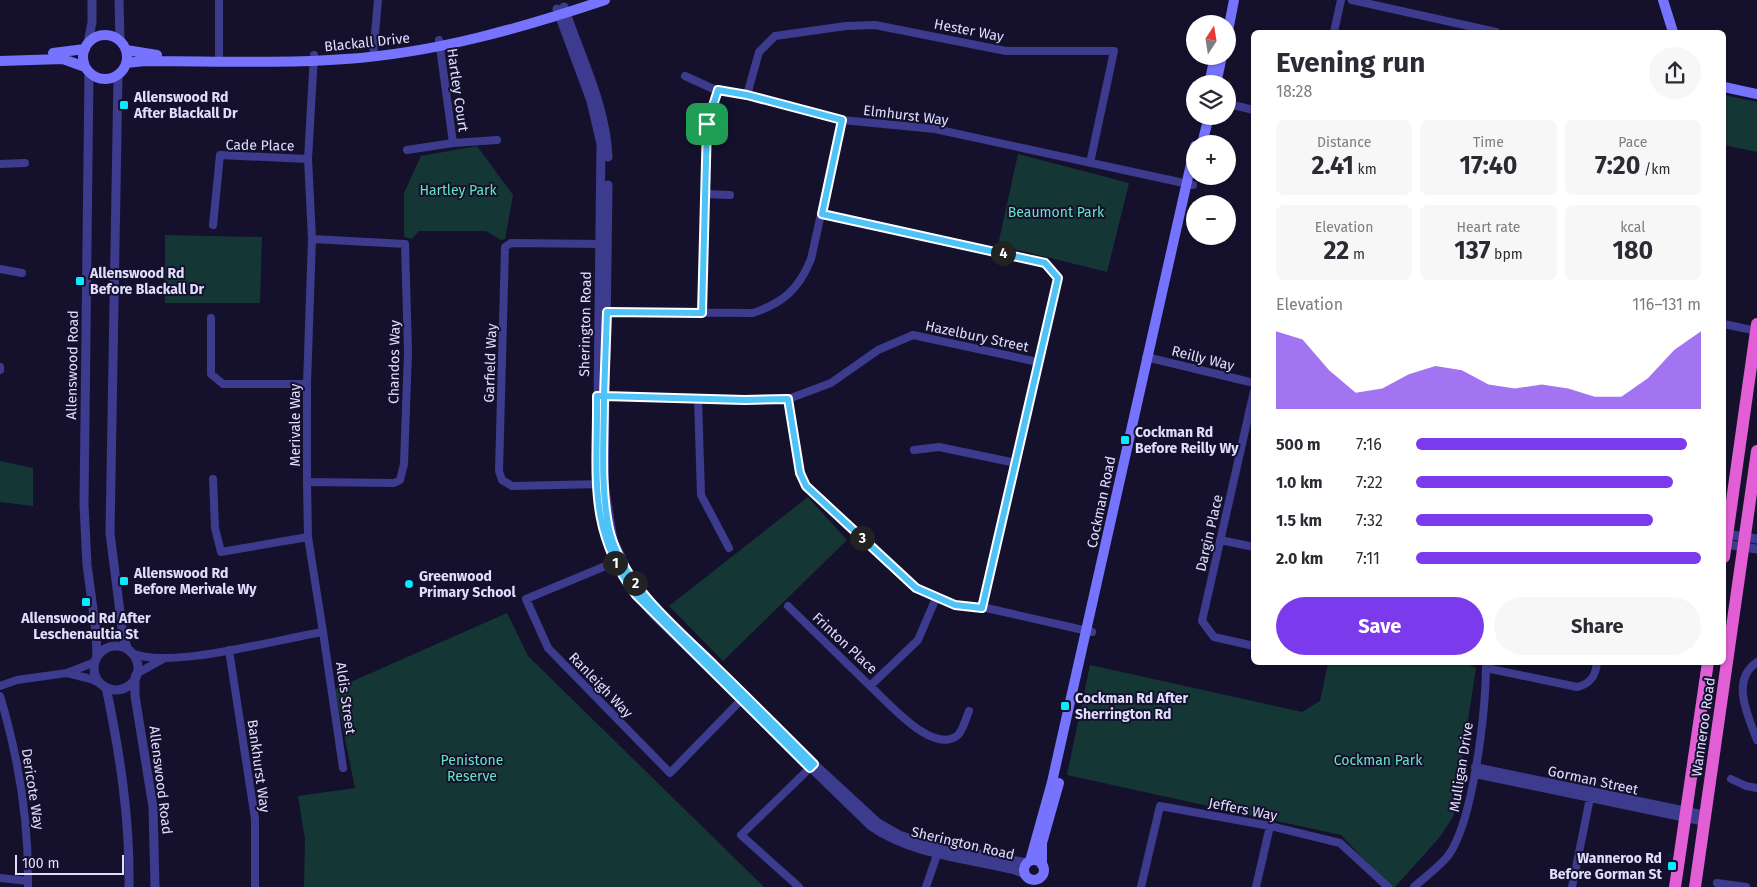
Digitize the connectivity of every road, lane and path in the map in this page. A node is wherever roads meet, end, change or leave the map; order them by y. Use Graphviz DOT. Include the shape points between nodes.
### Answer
graph roads {
  1 [pos="92,0"];
  2 [pos="119,0"];
  3 [pos="219,0"];
  4 [pos="378,0"];
  5 [pos="588,0"];
  6 [pos="605,0"];
  7 [pos="1228,0"];
  8 [pos="1234,0"];
  9 [pos="1341,0"];
  10 [pos="1352,0"];
  11 [pos="1663,0"];
  12 [pos="1670,0"];
  13 [pos="561,11"];
  14 [pos="1225,15"];
  15 [pos="1231,15"];
  16 [pos="1334,30"];
  17 [pos="1487,30"];
  18 [pos="1672,30"];
  19 [pos="1679,30"];
  20 [pos="439,43"];
  21 [pos="86,46"];
  22 [pos="123,46"];
  23 [pos="373,53"];
  24 [pos="0,55"];
  25 [pos="314,58"];
  26 [pos="220,59"];
  27 [pos="0,61"];
  28 [pos="126,63"];
  29 [pos="88,69"];
  30 [pos="118,75"];
  31 [pos="685,76"];
  32 [pos="1726,80"];
  33 [pos="1726,87"];
  34 [pos="1757,87"];
  35 [pos="718,90"];
  36 [pos="1757,94"];
  37 [pos="747,95"];
  38 [pos="1236,106"];
  39 [pos="1251,109"];
  40 [pos="842,120"];
  41 [pos="497,140"];
  42 [pos="453,143"];
  43 [pos="407,150"];
  44 [pos="308,159"];
  45 [pos="25,163"];
  46 [pos="1090,163"];
  47 [pos="0,164"];
  48 [pos="1186,181"];
  49 [pos="1191,185"];
  50 [pos="705,194"];
  51 [pos="730,195"];
  52 [pos="822,214"];
  53 [pos="213,225"];
  54 [pos="312,239"];
  55 [pos="604,244"];
  56 [pos="0,269"];
  57 [pos="22,273"];
  58 [pos="603,312"];
  59 [pos="702,313"];
  60 [pos="211,318"];
  61 [pos="1726,324"];
  62 [pos="1757,329"];
  63 [pos="1150,358"];
  64 [pos="1038,362"];
  65 [pos="1251,382"];
  66 [pos="307,384"];
  67 [pos="601,396"];
  68 [pos="698,399"];
  69 [pos="788,399"];
  70 [pos="1250,428"];
  71 [pos="914,450"];
  72 [pos="1757,452"];
  73 [pos="1016,463"];
  74 [pos="213,479"];
  75 [pos="307,482"];
  76 [pos="600,484"];
  77 [pos="308,537"];
  78 [pos="1726,539"];
  79 [pos="1220,540"];
  80 [pos="1751,543"];
  81 [pos="1251,546"];
  82 [pos="729,548"];
  83 [pos="617,561"];
  84 [pos="936,598"];
  85 [pos="788,606"];
  86 [pos="982,608"];
  87 [pos="1089,631"];
  88 [pos="323,632"];
  89 [pos="1251,645"];
  90 [pos="229,650"];
  91 [pos="129,652"];
  92 [pos="163,659"];
  93 [pos="96,660"];
  94 [pos="1757,662"];
  95 [pos="1486,665"];
  96 [pos="1597,665"];
  97 [pos="1708,665"];
  98 [pos="67,674"];
  99 [pos="136,676"];
  100 [pos="0,686"];
  101 [pos="104,686"];
  102 [pos="870,686"];
  103 [pos="0,696"];
  104 [pos="743,698"];
  105 [pos="969,711"];
  106 [pos="1757,740"];
  107 [pos="812,766"];
  108 [pos="343,768"];
  109 [pos="1475,771"];
  110 [pos="1731,780"];
  111 [pos="1757,788"];
  112 [pos="1590,795"];
  113 [pos="1686,815"];
  114 [pos="1706,819"];
  115 [pos="1270,826"];
  116 [pos="938,850"];
  117 [pos="1028,862"];
  118 [pos="1042,865"];
  119 [pos="0,878"];
  120 [pos="1026,879"];
  121 [pos="1037,883"];
  122 [pos="1717,883"];
  123 [pos="28,884"];
  124 [pos="129,887"];
  125 [pos="155,887"];
  126 [pos="255,887"];
  127 [pos="799,887"];
  128 [pos="926,887"];
  129 [pos="1141,887"];
  130 [pos="1256,887"];
  131 [pos="1388,887"];
  132 [pos="1414,887"];
  133 [pos="1572,887"];
  134 [pos="1675,887"];
  135 [pos="1696,887"];
  136 [pos="1746,887"];
  1 -- 21 [label="street" via="92,22"];
  2 -- 22 [label="street"];
  3 -- 26 [label="street"];
  4 -- 23 [label="street"];
  5 -- 13 [label="main road, Blackall Drive"];
  6 -- 13 [label="main road, Blackall Drive"];
  7 -- 14 [label="main road"];
  8 -- 15 [label="main road"];
  9 -- 16 [label="street"];
  10 -- 17 [label="street"];
  11 -- 18 [label="main road"];
  12 -- 19 [label="main road"];
  13 -- 20 [label="main road, Blackall Drive"];
  13 -- 55 [label="street, Sherington Road" via="597,96 606,132"];
  20 -- 23 [label="main road, Blackall Drive"];
  20 -- 42 [label="street, Hartley Court"];
  21 -- 22 [label="main road" via="102,36 112,36"];
  21 -- 24 [label="main road" via="65,53"];
  21 -- 29 [label="main road" via="83,60"];
  22 -- 26 [label="main road, Blackall Drive" via="142,54"];
  22 -- 28 [label="main road"];
  23 -- 25 [label="main road, Blackall Drive"];
  25 -- 26 [label="main road, Blackall Drive"];
  25 -- 44 [label="street, Merivale Way"];
  26 -- 28 [label="main road, Blackall Drive"];
  27 -- 29 [label="main road" via="63,59"];
  28 -- 30 [label="main road"];
  29 -- 30 [label="main road" via="105,79"];
  29 -- 93 [label="street, Allenswood Road" via="84,505"];
  30 -- 91 [label="street" via="110,533 123,636"];
  31 -- 35 [label="street, Elmhurst Way"];
  32 -- 34 [label="main road"];
  33 -- 36 [label="main road"];
  35 -- 37 [label="street, Elmhurst Way"];
  35 -- 50 [label="street" via="707,124"];
  37 -- 40 [label="street, Elmhurst Way"];
  37 -- 46 [label="street, Hester Way" via="759,52 775,36 846,26 875,25 1006,50 1114,51"];
  38 -- 39 [label="street"];
  40 -- 46 [label="street, Elmhurst Way" via="935,129"];
  40 -- 52 [label="street"];
  41 -- 42 [label="street, Hartley Court"];
  42 -- 43 [label="street, Hartley Court"];
  44 -- 53 [label="street, Cade Place" via="220,155"];
  44 -- 54 [label="street, Merivale Way"];
  45 -- 47 [label="street"];
  46 -- 48 [label="street, Elmhurst Way"];
  49 -- 63 [label="main road, Cockman Road"];
  50 -- 51 [label="street"];
  50 -- 59 [label="street"];
  52 -- 59 [label="street" via="806,270 791,292 774,306 753,313"];
  52 -- 64 [label="street" via="1045,263 1058,278"];
  54 -- 66 [label="street, Merivale Way"];
  54 -- 75 [label="street, Chandos Way" via="405,244 408,352 404,464 400,480 394,483"];
  55 -- 58 [label="street, Sherington Road"];
  55 -- 76 [label="street, Garfield Way" via="512,243 505,247 499,472 502,480 512,486"];
  56 -- 57 [label="street"];
  58 -- 59 [label="street"];
  58 -- 67 [label="street, Sherington Road"];
  60 -- 66 [label="street" via="211,374 223,384"];
  61 -- 62 [label="street"];
  62 -- 78 [label="highway"];
  63 -- 65 [label="street, Reilly Way"];
  63 -- 87 [label="main road, Cockman Road"];
  64 -- 69 [label="street, Hazelbury Street" via="913,335 878,350 830,383"];
  64 -- 73 [label="street"];
  66 -- 75 [label="street, Merivale Way"];
  67 -- 68 [label="street, Hazelbury Street"];
  67 -- 76 [label="street, Sherington Road"];
  68 -- 69 [label="street, Hazelbury Street"];
  68 -- 82 [label="street" via="701,495"];
  69 -- 84 [label="street" via="800,473 806,486 916,588"];
  70 -- 79 [label="street, Dargin Place"];
  71 -- 73 [label="street" via="939,447"];
  72 -- 80 [label="highway, Wanneroo Road"];
  73 -- 86 [label="street"];
  74 -- 77 [label="street" via="215,528 221,552"];
  75 -- 77 [label="street, Merivale Way"];
  76 -- 83 [label="street, Sherington Road" via="603,531"];
  77 -- 88 [label="street, Merivale Way"];
  78 -- 80 [label="street"];
  79 -- 81 [label="street"];
  79 -- 89 [label="street, Dargin Place" via="1202,621 1214,637"];
  80 -- 114 [label="highway, Wanneroo Road"];
  83 -- 104 [label="street, Sherington Road" via="624,579 653,614"];
  83 -- 104 [label="street, Ranleigh Way" via="526,599 548,648 670,773"];
  84 -- 86 [label="street" via="955,605"];
  84 -- 102 [label="street, Frinton Place" via="918,640"];
  85 -- 102 [label="street, Frinton Place"];
  86 -- 87 [label="street"];
  87 -- 117 [label="main road, Cockman Road" via="1052,782"];
  87 -- 118 [label="main road, Cockman Road" via="1059,783 1042,843"];
  88 -- 90 [label="street"];
  88 -- 108 [label="street, Aldis Street"];
  90 -- 92 [label="street"];
  90 -- 126 [label="street, Bankhurst Way" via="254,819"];
  91 -- 92 [label="street"];
  91 -- 93 [label="street" via="111,647"];
  91 -- 99 [label="street" via="136,661"];
  92 -- 99 [label="street"];
  93 -- 98 [label="street"];
  93 -- 101 [label="street" via="95,674"];
  94 -- 106 [label="street" via="1745,673 1742,690"];
  95 -- 96 [label="street" via="1577,687 1589,683"];
  95 -- 109 [label="street, Mulligan Drive"];
  97 -- 113 [label="highway, Wanneroo Road"];
  98 -- 100 [label="street" via="17,680"];
  98 -- 101 [label="street" via="91,679"];
  99 -- 101 [label="street" via="124,688 116,690"];
  99 -- 125 [label="street, Allenswood Road" via="135,696 153,807"];
  101 -- 124 [label="street" via="126,803"];
  102 -- 105 [label="street" via="925,736 938,740 949,741 959,734"];
  103 -- 123 [label="street, Dericote Way" via="13,739 24,805 29,841"];
  104 -- 107 [label="street, Sherington Road"];
  107 -- 116 [label="street, Sherington Road" via="879,832 903,844"];
  107 -- 127 [label="street" via="741,835"];
  109 -- 112 [label="street, Gorman Street"];
  109 -- 132 [label="street, Mulligan Drive" via="1457,841 1447,857"];
  110 -- 111 [label="street"];
  112 -- 113 [label="street, Gorman Street"];
  112 -- 133 [label="street"];
  113 -- 114 [label="street, Gorman Street"];
  113 -- 134 [label="highway, Wanneroo Road"];
  114 -- 135 [label="highway, Wanneroo Road"];
  115 -- 129 [label="street, Jeffers Way" via="1160,806"];
  115 -- 130 [label="street"];
  115 -- 131 [label="street, Jeffers Way" via="1340,843"];
  116 -- 117 [label="street, Sherington Road"];
  116 -- 120 [label="street, Sherington Road" via="999,866"];
  116 -- 128 [label="street"];
  117 -- 118 [label="main road" via="1036,861"];
  117 -- 120 [label="main road" via="1024,868"];
  118 -- 121 [label="main road" via="1043,872"];
  119 -- 123 [label="street"];
  120 -- 121 [label="main road"];
  122 -- 136 [label="street"];
}
